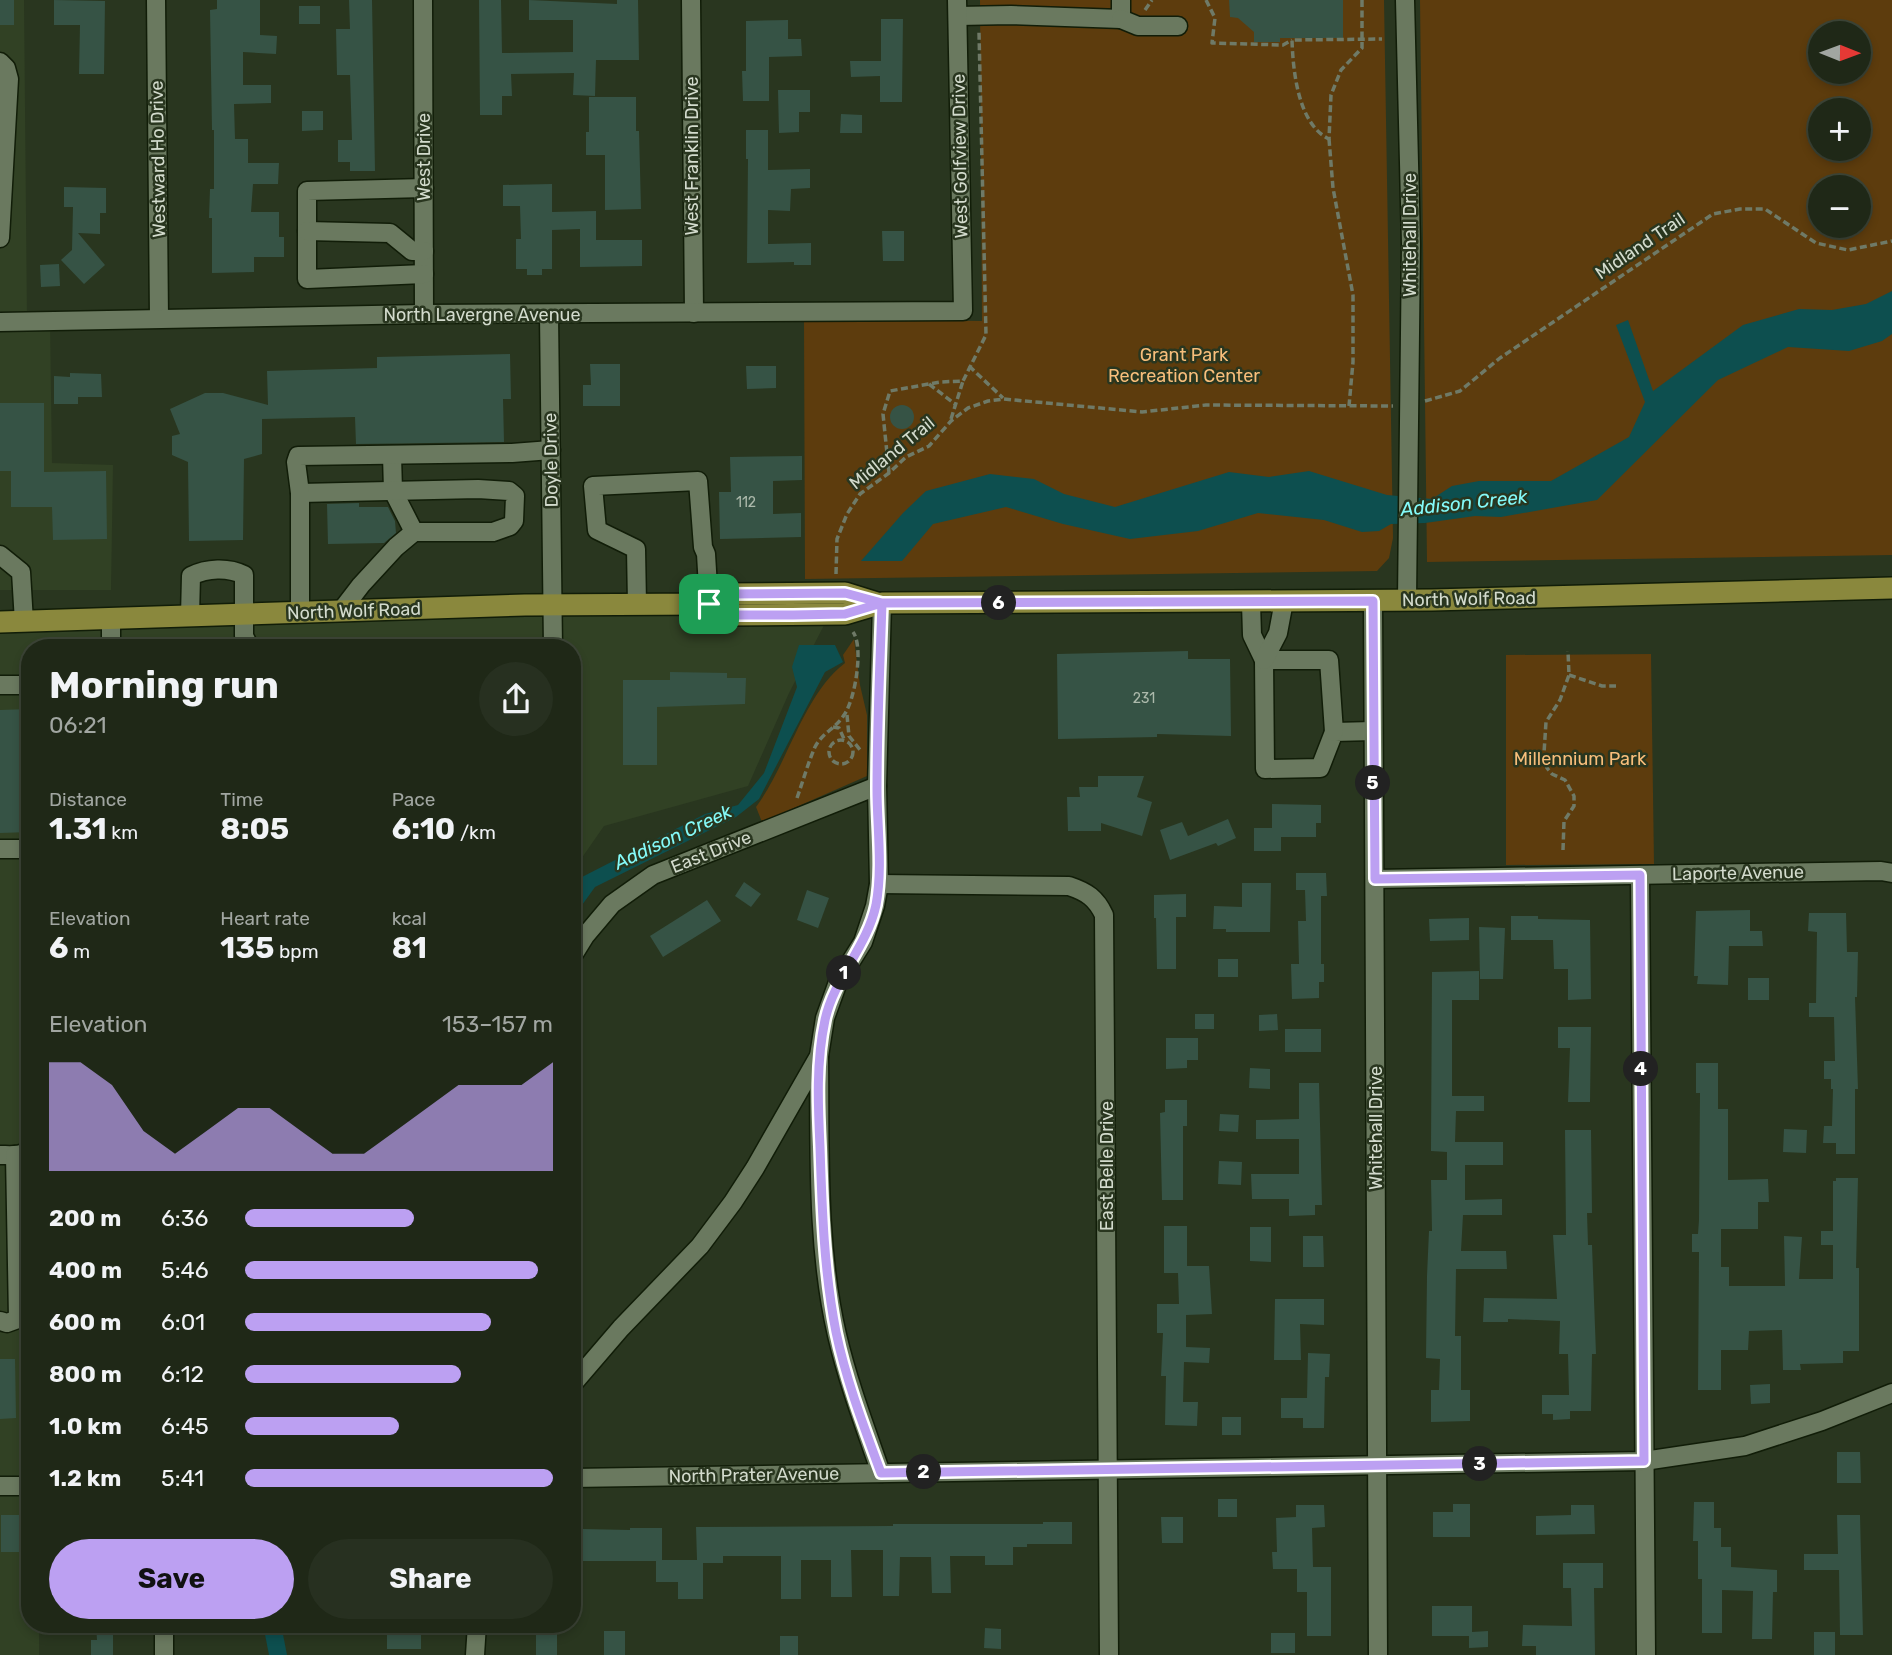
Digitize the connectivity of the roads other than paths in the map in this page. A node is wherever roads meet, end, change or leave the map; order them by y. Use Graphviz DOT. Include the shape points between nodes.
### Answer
graph roads {
  1 [pos="156,0"];
  2 [pos="423,0"];
  3 [pos="691,0"];
  4 [pos="1121,0"];
  5 [pos="1405,0"];
  6 [pos="1011,7"];
  7 [pos="958,8"];
  8 [pos="1062,8"];
  9 [pos="1121,19"];
  10 [pos="1178,26"];
  11 [pos="0,62"];
  12 [pos="3,114"];
  13 [pos="424,188"];
  14 [pos="307,231"];
  15 [pos="0,238"];
  16 [pos="424,251"];
  17 [pos="424,274"];
  18 [pos="963,311"];
  19 [pos="694,313"];
  20 [pos="424,314"];
  21 [pos="549,315"];
  22 [pos="159,318"];
  23 [pos="0,322"];
  24 [pos="551,450"];
  25 [pos="392,455"];
  26 [pos="393,491"];
  27 [pos="300,493"];
  28 [pos="414,532"];
  29 [pos="0,555"];
  30 [pos="1892,588"];
  31 [pos="1407,600"];
  32 [pos="1284,601"];
  33 [pos="1373,601"];
  34 [pos="880,603"];
  35 [pos="1251,603"];
  36 [pos="637,604"];
  37 [pos="709,604"];
  38 [pos="553,605"];
  39 [pos="341,611"];
  40 [pos="300,613"];
  41 [pos="244,614"];
  42 [pos="190,616"];
  43 [pos="111,619"];
  44 [pos="0,622"];
  45 [pos="24,622"];
  46 [pos="111,639"];
  47 [pos="243,639"];
  48 [pos="553,639"];
  49 [pos="1264,660"];
  50 [pos="0,685"];
  51 [pos="21,685"];
  52 [pos="1373,730"];
  53 [pos="1334,732"];
  54 [pos="878,778"];
  55 [pos="0,849"];
  56 [pos="21,849"];
  57 [pos="1892,873"];
  58 [pos="1640,875"];
  59 [pos="1375,879"];
  60 [pos="879,884"];
  61 [pos="581,942"];
  62 [pos="818,1056"];
  63 [pos="15,1153"];
  64 [pos="0,1321"];
  65 [pos="581,1375"];
  66 [pos="1892,1393"];
  67 [pos="1644,1461"];
  68 [pos="1377,1465"];
  69 [pos="1108,1469"];
  70 [pos="881,1473"];
  71 [pos="581,1478"];
  72 [pos="0,1486"];
  73 [pos="21,1486"];
  74 [pos="164,1633"];
  75 [pos="476,1633"];
  76 [pos="164,1655"];
  77 [pos="475,1655"];
  78 [pos="1109,1655"];
  79 [pos="1378,1655"];
  80 [pos="1646,1655"];
  1 -- 22 [label="street, Westward Ho Drive"];
  2 -- 13 [label="street, West Drive"];
  3 -- 19 [label="street, West Franklin Drive"];
  4 -- 9 [label="street"];
  5 -- 31 [label="street, Whitehall Drive" via="1412,244"];
  6 -- 7 [label="street"];
  6 -- 8 [label="street"];
  7 -- 18 [label="street, West Golfview Drive"];
  8 -- 9 [label="street"];
  9 -- 10 [label="street" via="1138,26"];
  11 -- 12 [label="street" via="9,79"];
  12 -- 15 [label="street"];
  13 -- 14 [label="street" via="307,191"];
  13 -- 16 [label="street, West Drive"];
  14 -- 16 [label="street" via="390,233 412,251"];
  14 -- 17 [label="street" via="307,279"];
  16 -- 17 [label="street, West Drive"];
  17 -- 20 [label="street, West Drive"];
  18 -- 19 [label="street, North Lavergne Avenue"];
  19 -- 21 [label="street, North Lavergne Avenue"];
  20 -- 21 [label="street, North Lavergne Avenue"];
  20 -- 22 [label="street, North Lavergne Avenue"];
  21 -- 24 [label="street, Doyle Drive"];
  22 -- 23 [label="street, North Lavergne Avenue"];
  24 -- 25 [label="street"];
  24 -- 38 [label="street, Doyle Drive"];
  25 -- 26 [label="street"];
  25 -- 27 [label="street" via="298,456"];
  26 -- 27 [label="street"];
  26 -- 28 [label="street"];
  26 -- 28 [label="street" via="478,489 509,491 515,496 514,521 503,529"];
  27 -- 40 [label="street"];
  28 -- 39 [label="street"];
  29 -- 45 [label="street" via="21,572"];
  30 -- 31 [label="main road, North Wolf Road"];
  31 -- 33 [label="main road, North Wolf Road"];
  32 -- 33 [label="main road, North Wolf Road"];
  32 -- 35 [label="main road, North Wolf Road"];
  32 -- 49 [label="street" via="1278,633"];
  33 -- 52 [label="street, Whitehall Drive"];
  34 -- 35 [label="main road, North Wolf Road"];
  34 -- 37 [label="main road, North Wolf Road" via="845,614 805,615 722,615"];
  34 -- 54 [label="street"];
  35 -- 49 [label="street" via="1252,635"];
  36 -- 37 [label="main road, North Wolf Road"];
  36 -- 37 [label="street" via="636,549 597,530 593,486 698,481"];
  36 -- 38 [label="main road, North Wolf Road"];
  38 -- 39 [label="main road, North Wolf Road"];
  38 -- 48 [label="street, Doyle Drive"];
  39 -- 40 [label="main road, North Wolf Road"];
  40 -- 41 [label="main road, North Wolf Road"];
  41 -- 42 [label="main road, North Wolf Road"];
  41 -- 42 [label="street" via="244,575 233,570 201,571 191,576"];
  41 -- 47 [label="street"];
  42 -- 43 [label="main road, North Wolf Road"];
  43 -- 45 [label="main road, North Wolf Road"];
  43 -- 46 [label="street"];
  44 -- 45 [label="main road, North Wolf Road"];
  49 -- 53 [label="street" via="1329,660"];
  49 -- 53 [label="street" via="1265,769 1320,768"];
  50 -- 51 [label="street"];
  52 -- 53 [label="street"];
  52 -- 59 [label="street, Whitehall Drive"];
  54 -- 60 [label="street"];
  54 -- 61 [label="street, East Drive" via="790,820 653,875 612,904"];
  55 -- 56 [label="street"];
  57 -- 58 [label="street, Laporte Avenue"];
  58 -- 59 [label="street, Laporte Avenue"];
  58 -- 67 [label="street"];
  59 -- 68 [label="street, Whitehall Drive"];
  60 -- 62 [label="street" via="863,942 838,982 825,1018"];
  60 -- 69 [label="street, East Belle Drive" via="1069,886 1085,891 1104,915"];
  62 -- 65 [label="street" via="733,1202 700,1246"];
  62 -- 70 [label="street" via="822,1204 836,1332"];
  63 -- 64 [label="street" via="18,1318"];
  66 -- 67 [label="street, North Prater Avenue" via="1745,1446"];
  67 -- 68 [label="street, North Prater Avenue"];
  67 -- 80 [label="street"];
  68 -- 69 [label="street, North Prater Avenue"];
  68 -- 79 [label="street, Whitehall Drive"];
  69 -- 70 [label="street, North Prater Avenue"];
  69 -- 78 [label="street, East Belle Drive"];
  70 -- 71 [label="street, North Prater Avenue"];
  72 -- 73 [label="street"];
  74 -- 76 [label="street"];
  75 -- 77 [label="street"];
}
